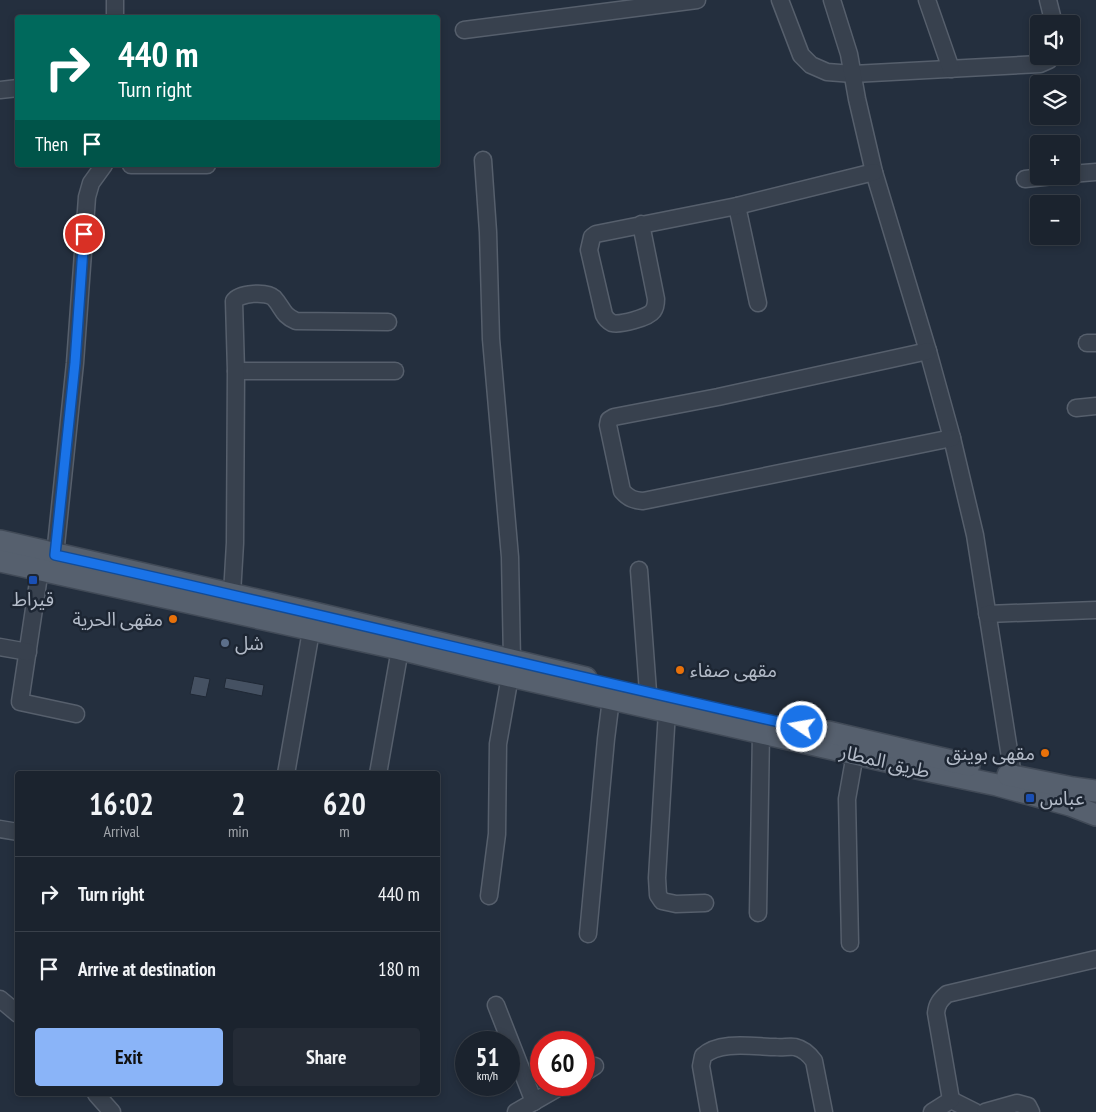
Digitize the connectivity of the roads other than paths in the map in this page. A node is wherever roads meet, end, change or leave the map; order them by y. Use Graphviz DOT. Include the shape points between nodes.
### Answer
graph roads {
  1 [pos="115,0"];
  2 [pos="697,0"];
  3 [pos="780,0"];
  4 [pos="832,0"];
  5 [pos="928,0"];
  6 [pos="1048,0"];
  7 [pos="115,15"];
  8 [pos="1052,15"];
  9 [pos="464,30"];
  10 [pos="1030,65"];
  11 [pos="951,69"];
  12 [pos="853,74"];
  13 [pos="15,88"];
  14 [pos="0,90"];
  15 [pos="483,160"];
  16 [pos="103,167"];
  17 [pos="874,172"];
  18 [pos="1096,172"];
  19 [pos="1080,173"];
  20 [pos="1030,178"];
  21 [pos="1025,179"];
  22 [pos="737,206"];
  23 [pos="641,224"];
  24 [pos="758,303"];
  25 [pos="388,322"];
  26 [pos="928,351"];
  27 [pos="236,371"];
  28 [pos="395,371"];
  29 [pos="1096,406"];
  30 [pos="1076,408"];
  31 [pos="952,438"];
  32 [pos="0,541"];
  33 [pos="0,561"];
  34 [pos="48,562"];
  35 [pos="639,570"];
  36 [pos="232,594"];
  37 [pos="1096,610"];
  38 [pos="987,614"];
  39 [pos="311,631"];
  40 [pos="0,647"];
  41 [pos="400,649"];
  42 [pos="28,652"];
  43 [pos="511,669"];
  44 [pos="648,692"];
  45 [pos="611,699"];
  46 [pos="667,711"];
  47 [pos="76,714"];
  48 [pos="761,732"];
  49 [pos="855,754"];
  50 [pos="287,771"];
  51 [pos="379,771"];
  52 [pos="1013,776"];
  53 [pos="1096,791"];
  54 [pos="1096,815"];
  55 [pos="0,829"];
  56 [pos="15,832"];
  57 [pos="489,896"];
  58 [pos="705,903"];
  59 [pos="758,913"];
  60 [pos="588,934"];
  61 [pos="850,943"];
  62 [pos="1096,959"];
  63 [pos="0,999"];
  64 [pos="496,1006"];
  65 [pos="15,1012"];
  66 [pos="98,1096"];
  67 [pos="544,1096"];
  68 [pos="951,1100"];
  69 [pos="534,1102"];
  70 [pos="110,1111"];
  71 [pos="516,1112"];
  72 [pos="709,1112"];
  73 [pos="824,1112"];
  74 [pos="932,1112"];
  75 [pos="975,1112"];
  76 [pos="985,1112"];
  77 [pos="1031,1112"];
  1 -- 7 [label="street"];
  2 -- 9 [label="street"];
  3 -- 12 [label="street" via="801,55 827,72"];
  4 -- 12 [label="street"];
  5 -- 11 [label="street"];
  6 -- 8 [label="street"];
  10 -- 11 [label="street"];
  11 -- 12 [label="street"];
  12 -- 17 [label="street"];
  13 -- 14 [label="street"];
  15 -- 43 [label="street" via="491,339 510,557"];
  16 -- 34 [label="street" via="91,183 87,197 75,363"];
  17 -- 22 [label="street"];
  17 -- 26 [label="street"];
  18 -- 19 [label="street"];
  20 -- 21 [label="street"];
  22 -- 23 [label="street"];
  22 -- 24 [label="street"];
  23 -- 23 [label="street" via="600,232 592,237 590,243 604,315 607,320 618,324 651,313 655,305"];
  25 -- 27 [label="street" via="296,321 282,312 270,295 242,295 234,301"];
  26 -- 31 [label="street"];
  26 -- 31 [label="street" via="614,417 608,426 622,491 633,500 643,501"];
  27 -- 28 [label="street"];
  27 -- 36 [label="street"];
  29 -- 30 [label="street"];
  31 -- 38 [label="street" via="975,535"];
  32 -- 34 [label="main road, طريق المطار"];
  33 -- 34 [label="main road, طريق المطار"];
  34 -- 36 [label="main road, طريق المطار"];
  34 -- 39 [label="main road, طريق المطار"];
  34 -- 42 [label="street"];
  35 -- 44 [label="street"];
  36 -- 43 [label="main road, طريق المطار"];
  37 -- 38 [label="street"];
  38 -- 52 [label="street"];
  39 -- 41 [label="main road, طريق المطار"];
  39 -- 50 [label="street"];
  40 -- 42 [label="street"];
  41 -- 43 [label="main road, طريق المطار"];
  41 -- 51 [label="street"];
  42 -- 47 [label="street" via="20,702"];
  43 -- 44 [label="main road, طريق المطار"];
  43 -- 45 [label="main road, طريق المطار"];
  43 -- 57 [label="street" via="498,744 497,834"];
  44 -- 52 [label="main road, طريق المطار"];
  45 -- 46 [label="main road, طريق المطار"];
  45 -- 60 [label="street"];
  46 -- 48 [label="main road, طريق المطار"];
  46 -- 58 [label="street" via="658,839 658,895 662,901 676,904"];
  48 -- 49 [label="main road, طريق المطار"];
  48 -- 59 [label="street"];
  49 -- 54 [label="main road, طريق المطار" via="997,785"];
  49 -- 61 [label="street" via="847,799"];
  52 -- 53 [label="main road, طريق المطار"];
  55 -- 56 [label="street"];
  62 -- 68 [label="street" via="947,994 941,999 936,1013"];
  63 -- 65 [label="street"];
  64 -- 69 [label="street"];
  66 -- 70 [label="street"];
  67 -- 69 [label="street"];
  68 -- 74 [label="street"];
  68 -- 75 [label="street"];
  69 -- 71 [label="street"];
  72 -- 73 [label="street" via="701,1066 703,1056 714,1049 751,1045 794,1046 809,1054 814,1061"];
  76 -- 77 [label="street" via="1018,1103 1028,1106"];
}
